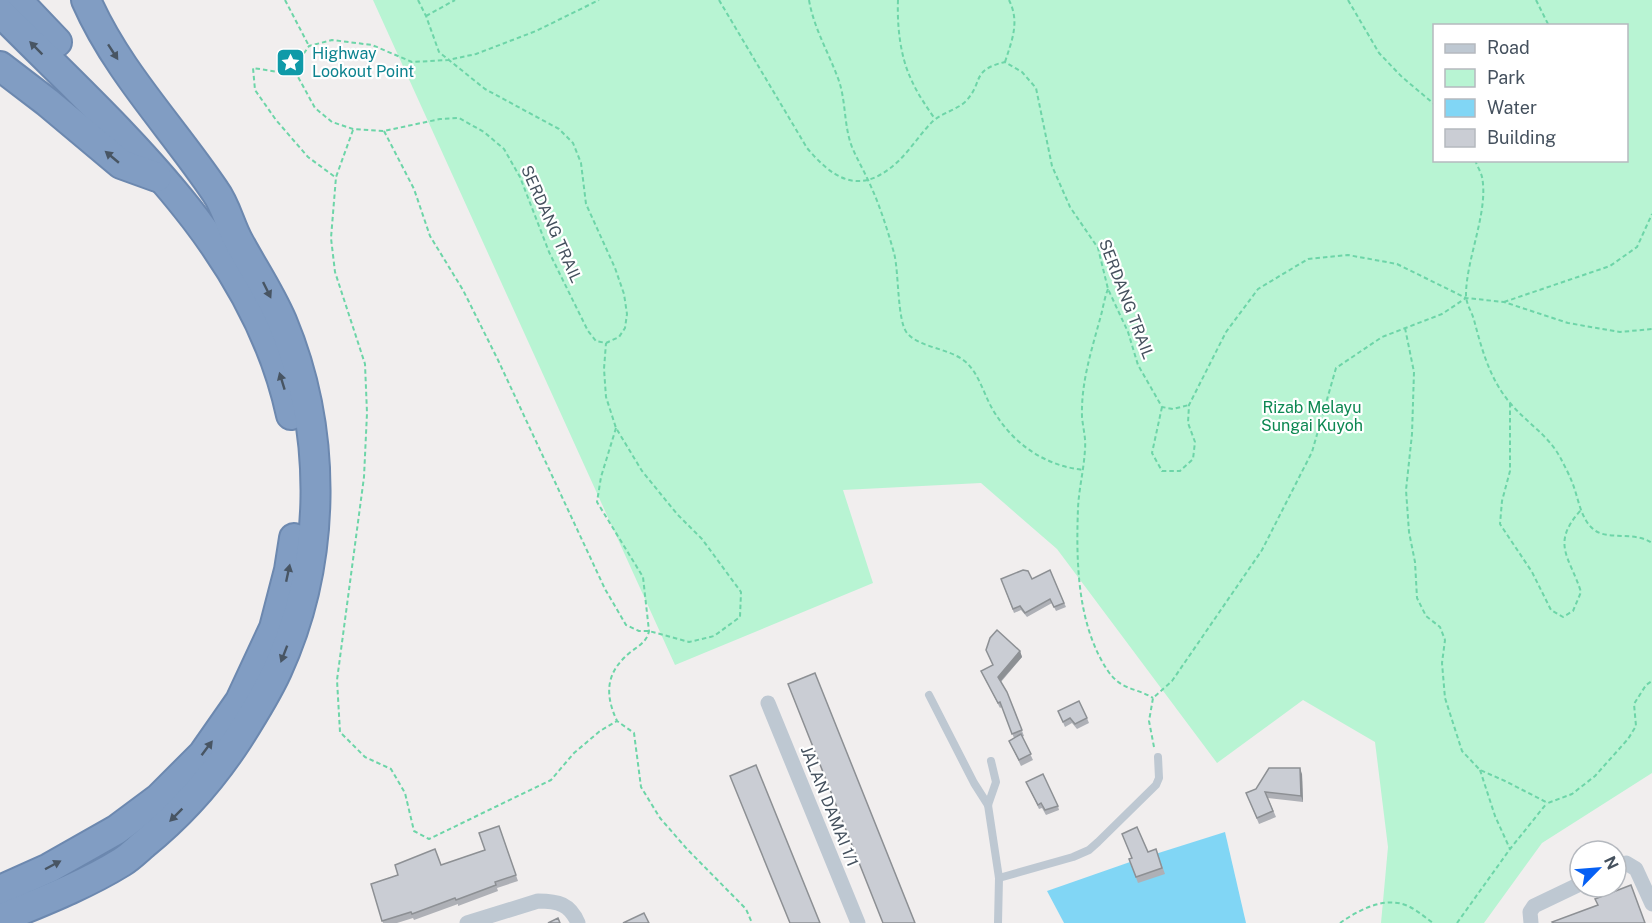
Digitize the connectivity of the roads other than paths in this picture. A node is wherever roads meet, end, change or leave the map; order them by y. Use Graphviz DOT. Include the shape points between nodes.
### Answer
graph roads {
  1 [pos="17,0"];
  2 [pos="86,0"];
  3 [pos="0,12"];
  4 [pos="0,66"];
  5 [pos="165,180"];
  6 [pos="237,240"];
  7 [pos="929,695"];
  8 [pos="768,703"];
  9 [pos="1158,757"];
  10 [pos="991,761"];
  11 [pos="988,805"];
  12 [pos="1628,869"];
  13 [pos="999,878"];
  14 [pos="0,890"];
  15 [pos="1568,890"];
  16 [pos="1652,904"];
  17 [pos="576,918"];
  18 [pos="0,919"];
  19 [pos="467,923"];
  20 [pos="858,923"];
  21 [pos="998,923"];
  22 [pos="1531,923"];
  1 -- 6 [label="highway"];
  2 -- 6 [label="highway, one-way" via="119,61 218,194"];
  5 -- 3 [label="highway, one-way"];
  5 -- 4 [label="highway, one-way" via="121,164"];
  14 -- 5 [label="highway, one-way" via="116,830 159,798 203,754 240,701 274,628 289,570 299,476 296,437 276,362 224,260"];
  6 -- 18 [label="highway, one-way" via="282,320 299,368 314,446 313,537 307,580 294,627 277,672 257,709 223,761 163,829 123,861"];
  7 -- 11 [label="lane"];
  8 -- 20 [label="street, JALAN DAMAI 1/1"];
  9 -- 13 [label="lane" via="1156,785 1094,846 1073,857"];
  10 -- 11 [label="lane" via="996,782"];
  11 -- 13 [label="lane"];
  12 -- 16 [label="street" via="1641,876"];
  13 -- 21 [label="lane"];
  15 -- 22 [label="street" via="1534,906"];
  17 -- 19 [label="street" via="559,902 538,901"];
}
